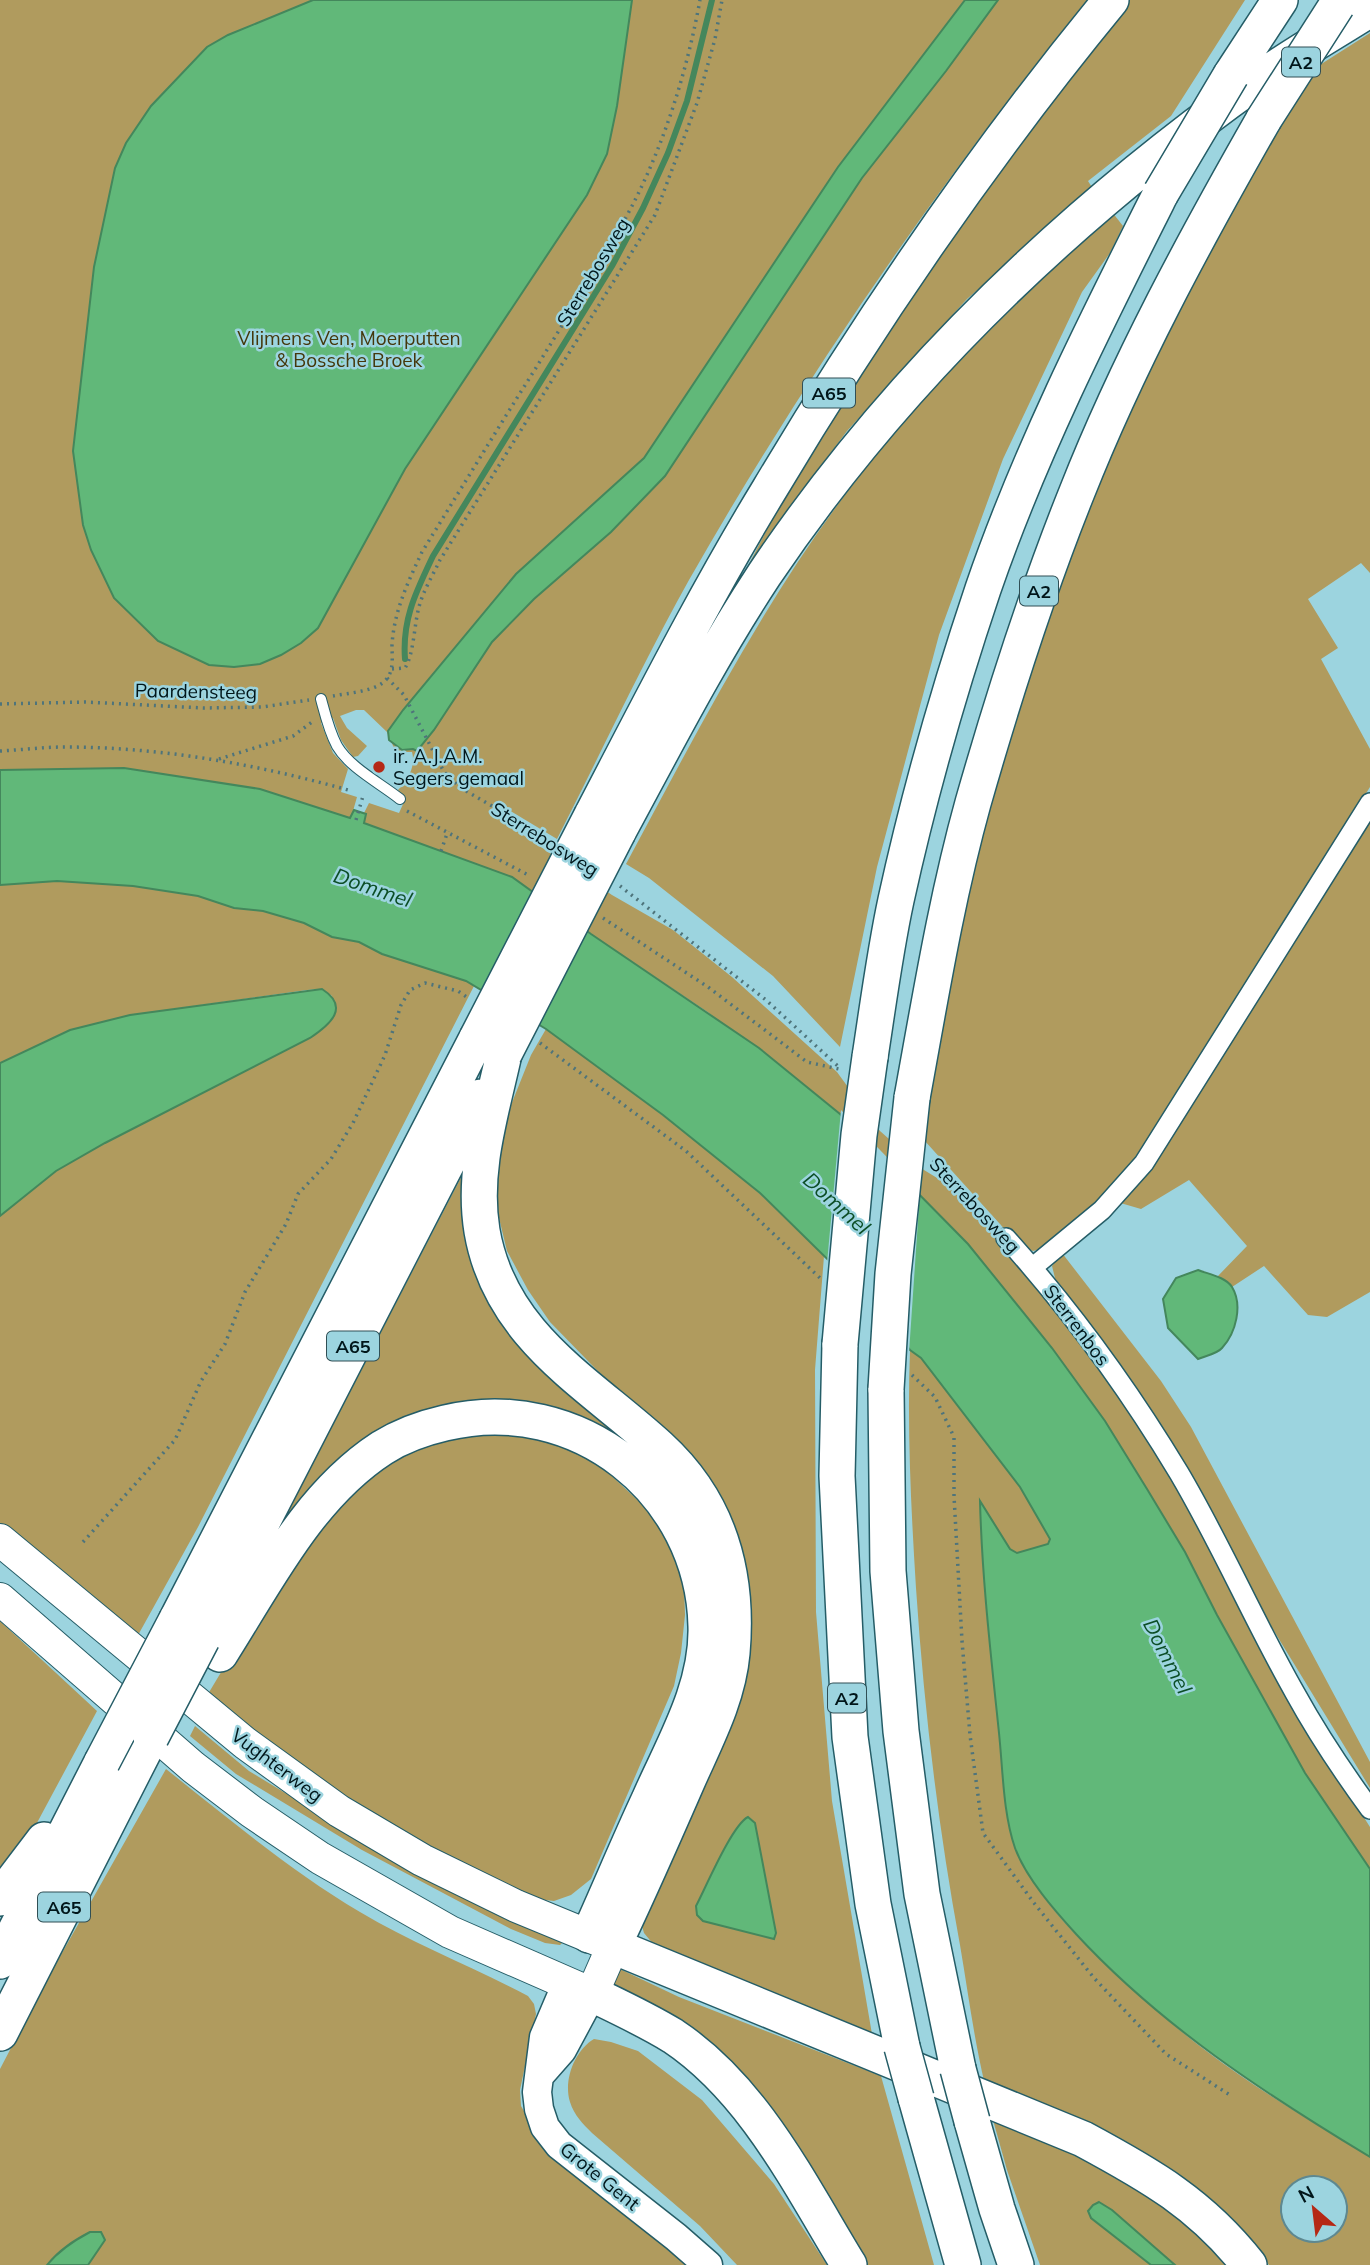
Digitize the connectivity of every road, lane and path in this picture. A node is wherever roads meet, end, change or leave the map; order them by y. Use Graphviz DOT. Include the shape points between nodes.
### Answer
graph roads {
  1 [pos="700,0"];
  2 [pos="722,0"];
  3 [pos="1111,0"];
  4 [pos="1280,0"];
  5 [pos="1349,4"];
  6 [pos="392,669"];
  7 [pos="387,678"];
  8 [pos="321,698"];
  9 [pos="0,704"];
  10 [pos="325,713"];
  11 [pos="0,751"];
  12 [pos="215,760"];
  13 [pos="348,790"];
  14 [pos="363,796"];
  15 [pos="399,803"];
  16 [pos="1370,803"];
  17 [pos="356,820"];
  18 [pos="605,823"];
  19 [pos="448,831"];
  20 [pos="555,843"];
  21 [pos="441,851"];
  22 [pos="541,882"];
  23 [pos="617,884"];
  24 [pos="597,915"];
  25 [pos="469,998"];
  26 [pos="538,1042"];
  27 [pos="490,1046"];
  28 [pos="855,1063"];
  29 [pos="929,1157"];
  30 [pos="1006,1238"];
  31 [pos="1033,1267"];
  32 [pos="822,1280"];
  33 [pos="897,1380"];
  34 [pos="0,1540"];
  35 [pos="83,1542"];
  36 [pos="0,1599"];
  37 [pos="200,1637"];
  38 [pos="115,1772"];
  39 [pos="1370,1809"];
  40 [pos="0,1898"];
  41 [pos="601,1941"];
  42 [pos="0,1961"];
  43 [pos="579,1989"];
  44 [pos="0,2033"];
  45 [pos="1230,2095"];
  46 [pos="708,2265"];
  47 [pos="849,2265"];
  48 [pos="963,2265"];
  49 [pos="1016,2265"];
  50 [pos="1249,2265"];
  1 -- 6 [label="path, Sterrebosweg" via="676,99 633,204 422,552 401,597"];
  2 -- 6 [label="path" via="697,103 655,215 440,560 420,603 411,659 405,668"];
  3 -- 18 [label="highway, A65" via="910,269 768,491 691,628"];
  4 -- 28 [label="highway, A2, bridge" via="1161,193 1080,355 1028,473 984,588 926,782"];
  5 -- 18 [label="highway, A65" via="1024,270 927,367 799,525 687,704"];
  5 -- 33 [label="highway, A2, bridge" via="1264,119 1196,238 1078,490 1036,600 972,805 912,1098 893,1274"];
  6 -- 7 [label="path, Sterrebosweg"];
  7 -- 8 [label="path, Paardensteeg" via="369,689"];
  7 -- 20 [label="path, Sterrebosweg" via="404,695 444,772 461,788"];
  8 -- 9 [label="path, Paardensteeg" via="262,707"];
  8 -- 10 [label="lane"];
  10 -- 12 [label="path" via="293,736"];
  10 -- 15 [label="lane" via="338,748"];
  11 -- 12 [label="path" via="63,747"];
  12 -- 13 [label="path"];
  14 -- 17 [label="path"];
  15 -- 19 [label="path"];
  16 -- 31 [label="street, Sterrenbos" via="1144,1163 1101,1210"];
  18 -- 27 [label="highway, A65, bridge"];
  19 -- 21 [label="path"];
  19 -- 22 [label="path"];
  23 -- 28 [label="path, Sterrebosweg"];
  24 -- 28 [label="path" via="708,987 807,1062"];
  25 -- 35 [label="path" via="425,983 410,990 354,1123 331,1159 298,1194 286,1224 245,1292 225,1344 201,1381 175,1440"];
  26 -- 32 [label="path" via="686,1150"];
  27 -- 37 [label="highway, A65"];
  27 -- 41 [label="highway, A65" via="479,1183 482,1232 498,1284 538,1343 660,1448 688,1480 722,1539 730,1567 732,1654 717,1714"];
  28 -- 48 [label="highway, A2, bridge" via="859,1135 839,1344 837,1476 850,1737 873,1904 902,2047"];
  29 -- 30 [label="path, Sterrebosweg"];
  30 -- 31 [label="street, Sterrebosweg"];
  31 -- 39 [label="street, Sterrenbos" via="1106,1361 1179,1474 1294,1692"];
  33 -- 45 [label="path" via="934,1397 954,1437 962,1641 983,1833 1094,1978 1166,2054"];
  33 -- 49 [label="highway, A2, bridge" via="888,1571 901,1731 922,1894 958,2069"];
  34 -- 41 [label="main road, Vughterweg" via="245,1743 340,1811 422,1860"];
  36 -- 43 [label="main road" via="193,1767 298,1843 440,1926"];
  37 -- 38 [label="highway, A65, bridge"];
  37 -- 38 [label="highway, A65, bridge" via="151,1737"];
  37 -- 41 [label="highway, A65" via="355,1469 410,1434 465,1418 525,1418 585,1436 618,1456 666,1506 689,1545 700,1580 706,1627 692,1703"];
  38 -- 40 [label="highway, A65"];
  38 -- 42 [label="highway, A65"];
  38 -- 44 [label="highway, A65"];
  41 -- 43 [label="main road"];
  41 -- 50 [label="highway" via="1083,2139 1153,2176 1181,2197 1227,2237"];
  43 -- 46 [label="street, Grote Gent" via="562,2050 540,2075 537,2092 545,2127 559,2145"];
  43 -- 47 [label="highway" via="673,2036 728,2083 786,2161"];
}
